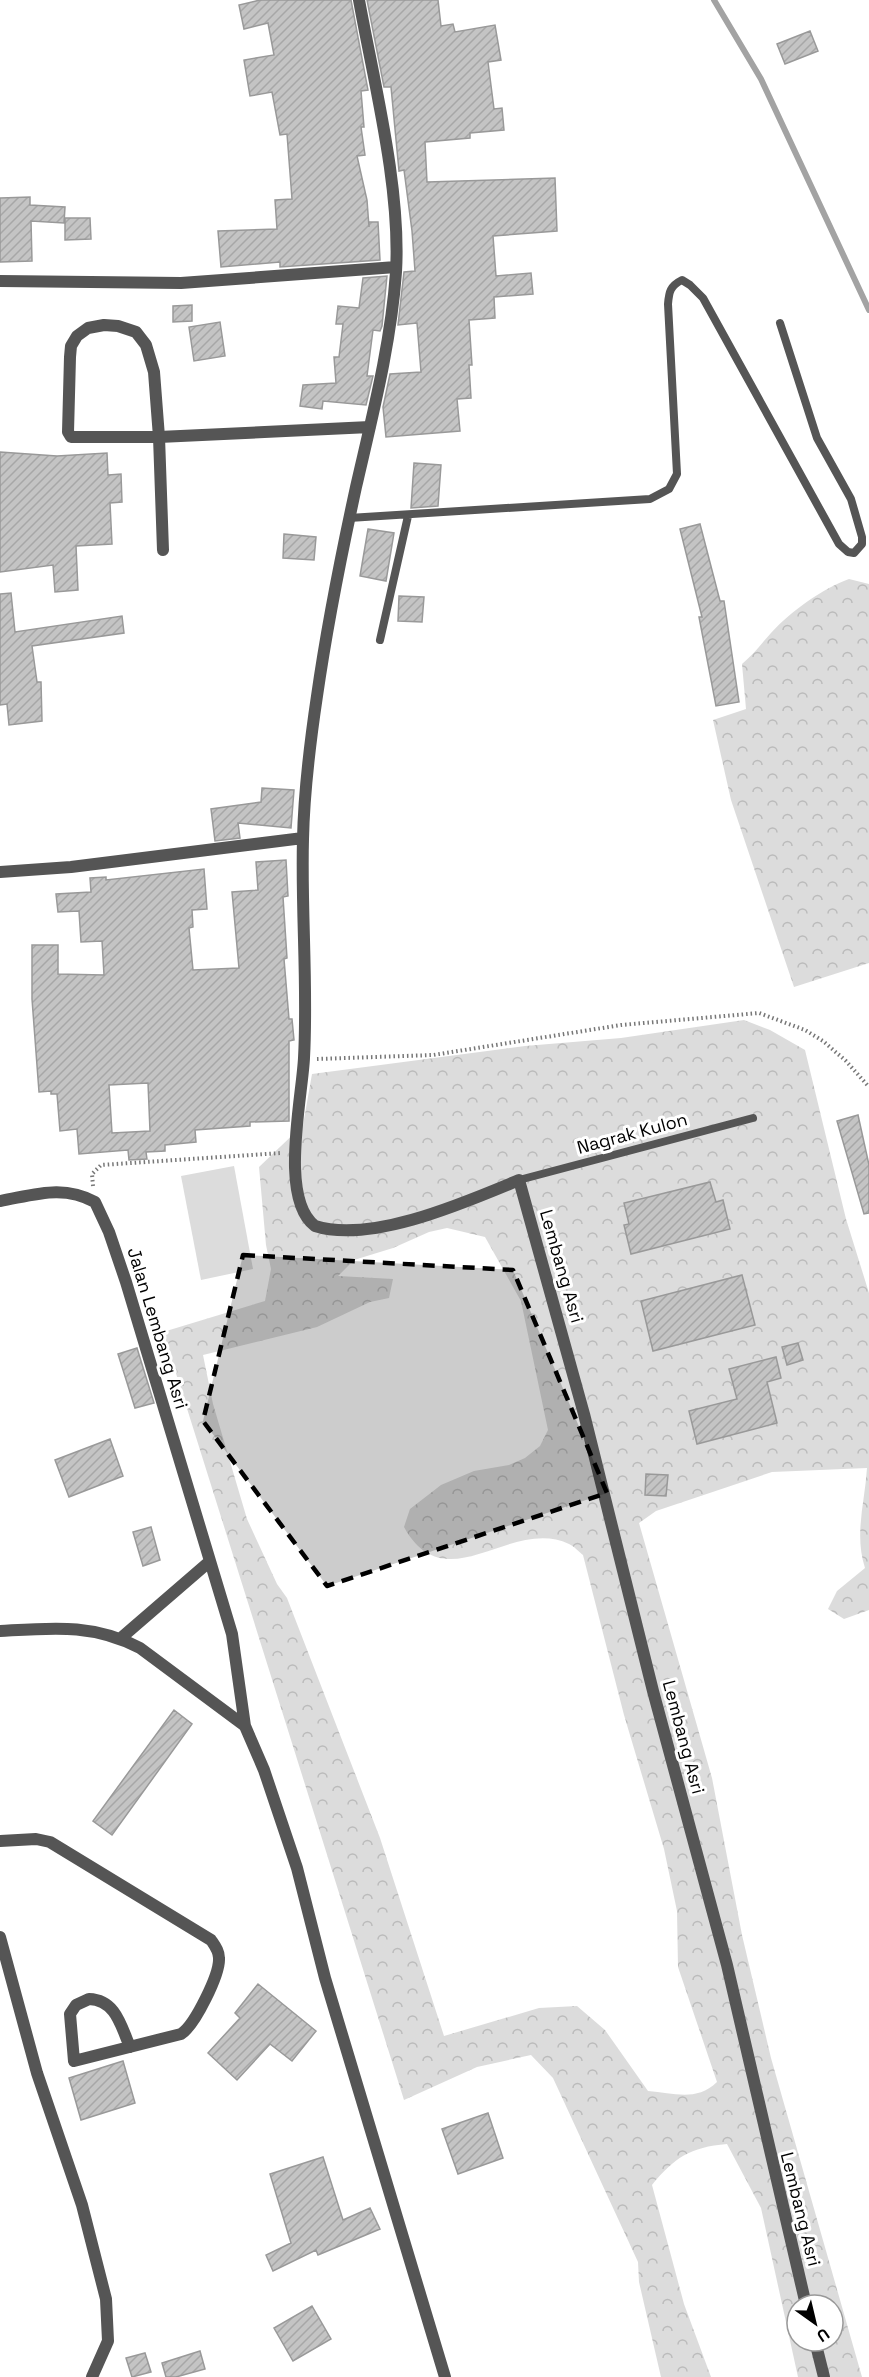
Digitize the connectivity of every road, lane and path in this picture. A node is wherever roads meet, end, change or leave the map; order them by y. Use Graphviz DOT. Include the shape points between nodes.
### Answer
graph roads {
  1 [pos="359,0"];
  2 [pos="396,267"];
  3 [pos="0,281"];
  4 [pos="780,323"];
  5 [pos="370,427"];
  6 [pos="159,437"];
  7 [pos="408,516"];
  8 [pos="349,518"];
  9 [pos="163,550"];
  10 [pos="380,640"];
  11 [pos="303,838"];
  12 [pos="0,872"];
  13 [pos="304,1057"];
  14 [pos="869,1088"];
  15 [pos="753,1118"];
  16 [pos="295,1152"];
  17 [pos="519,1180"];
  18 [pos="0,1201"];
  19 [pos="95,1202"];
  20 [pos="209,1562"];
  21 [pos="0,1631"];
  22 [pos="121,1638"];
  23 [pos="245,1726"];
  24 [pos="0,1841"];
  25 [pos="0,1937"];
  26 [pos="130,2047"];
  27 [pos="803,2293"];
  28 [pos="818,2353"];
  29 [pos="92,2377"];
  30 [pos="445,2377"];
  31 [pos="824,2377"];
  1 -- 2 [label="street" via="389,179"];
  2 -- 3 [label="street" via="181,283"];
  2 -- 5 [label="street"];
  4 -- 7 [label="lane" via="816,438 851,499 862,537 862,544 854,553 839,544 703,298 682,280 669,292 668,304 677,474 669,489 650,499"];
  5 -- 6 [label="street"];
  5 -- 8 [label="street"];
  6 -- 6 [label="street" via="69,435 71,346 81,332 118,326 141,336 154,372"];
  6 -- 9 [label="street"];
  7 -- 8 [label="lane"];
  7 -- 10 [label="lane"];
  8 -- 11 [label="street" via="317,694"];
  11 -- 12 [label="street"];
  11 -- 13 [label="street"];
  13 -- 14 [label="path" via="325,1060 433,1055 621,1025 759,1013 823,1041"];
  13 -- 16 [label="street"];
  15 -- 17 [label="lane, Nagrak Kulon"];
  16 -- 17 [label="street" via="302,1211 308,1221 324,1229 348,1232 383,1227"];
  16 -- 19 [label="path" via="101,1165 92,1174"];
  17 -- 27 [label="street, Lembang Asri" via="727,1965"];
  18 -- 19 [label="street" via="56,1190 80,1193"];
  19 -- 20 [label="street, Jalan Lembang Asri" via="126,1282"];
  20 -- 22 [label="street"];
  20 -- 23 [label="street, Jalan Lembang Asri" via="232,1634"];
  21 -- 22 [label="street" via="91,1629"];
  22 -- 23 [label="street"];
  23 -- 30 [label="street, Jalan Lembang Asri" via="294,1858 325,1978"];
  24 -- 26 [label="street" via="50,1842 211,1940 216,1947 219,1966 191,2027 181,2034"];
  25 -- 29 [label="street" via="37,2073 82,2205 106,2299 108,2341"];
  26 -- 26 [label="street" via="74,2061 70,2014 73,2009 89,1999 105,2002 113,2008"];
  28 -- 31 [label="street"];
}
